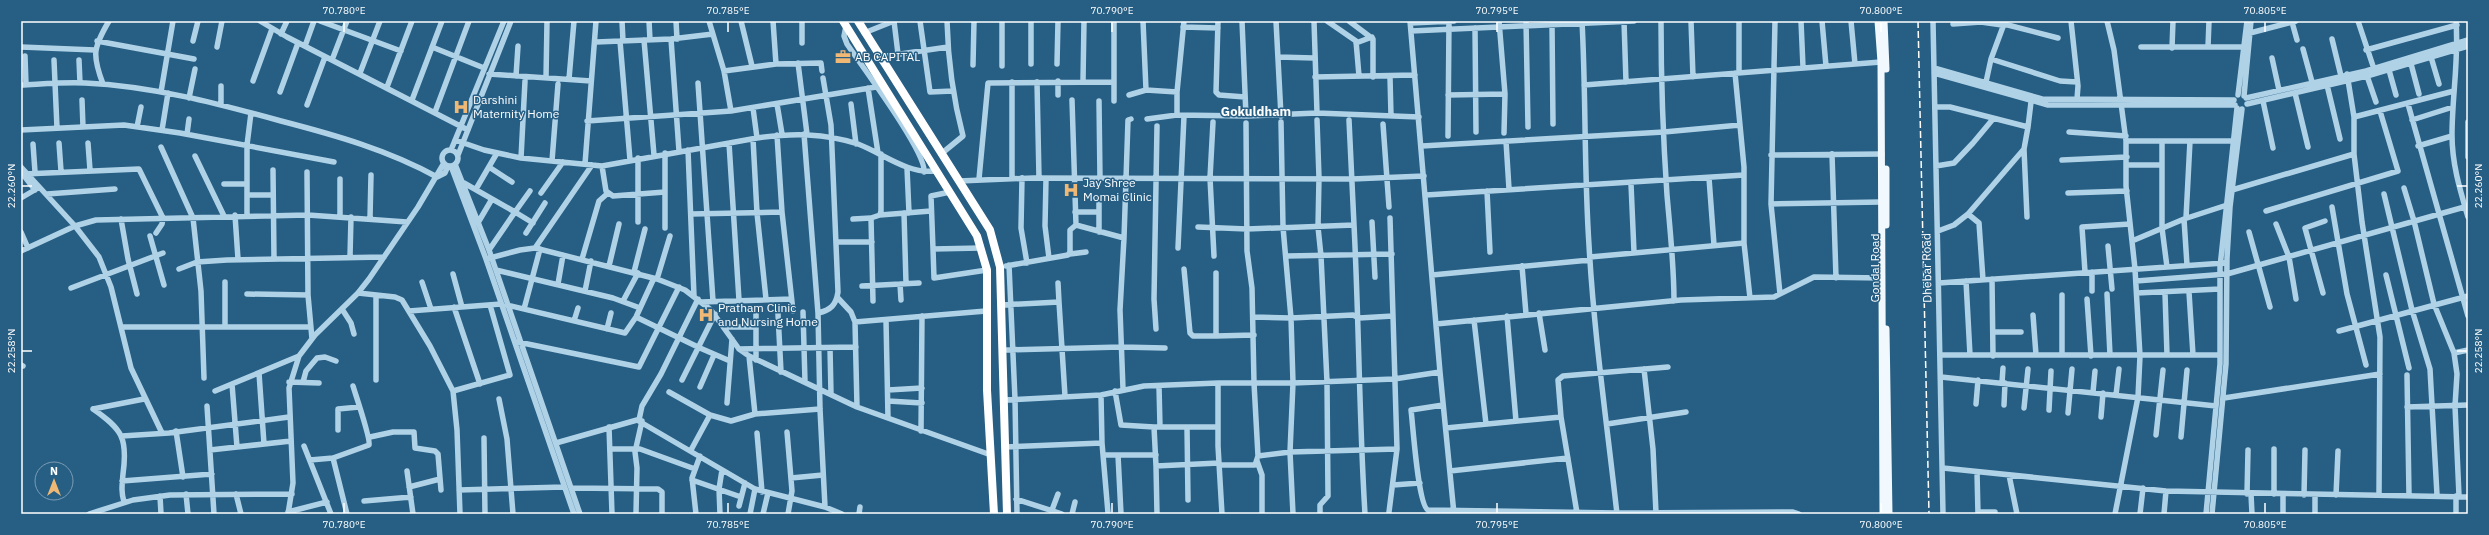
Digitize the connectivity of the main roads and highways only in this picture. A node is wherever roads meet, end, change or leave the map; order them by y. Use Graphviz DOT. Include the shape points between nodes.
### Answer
graph roads {
  1 [pos="858,21"];
  2 [pos="1878,21"];
  3 [pos="1884,21"];
  4 [pos="845,24"];
  5 [pos="948,165"];
  6 [pos="935,171"];
  7 [pos="960,183"];
  8 [pos="947,188"];
  9 [pos="994,514"];
  10 [pos="1007,514"];
  11 [pos="1883,514"];
  12 [pos="1889,514"];
  1 -- 5 [label="highway"];
  2 -- 11 [label="main road" via="1882,154"];
  3 -- 12 [label="main road, Gondal Road"];
  4 -- 6 [label="highway"];
  5 -- 6 [label="highway" via="940,165"];
  5 -- 7 [label="highway"];
  6 -- 8 [label="highway"];
  7 -- 8 [label="highway" via="954,191"];
  7 -- 10 [label="highway" via="990,230 1004,266 1001,305 1007,350 1004,400"];
  8 -- 9 [label="highway" via="977,236 988,270 986,311"];
}
